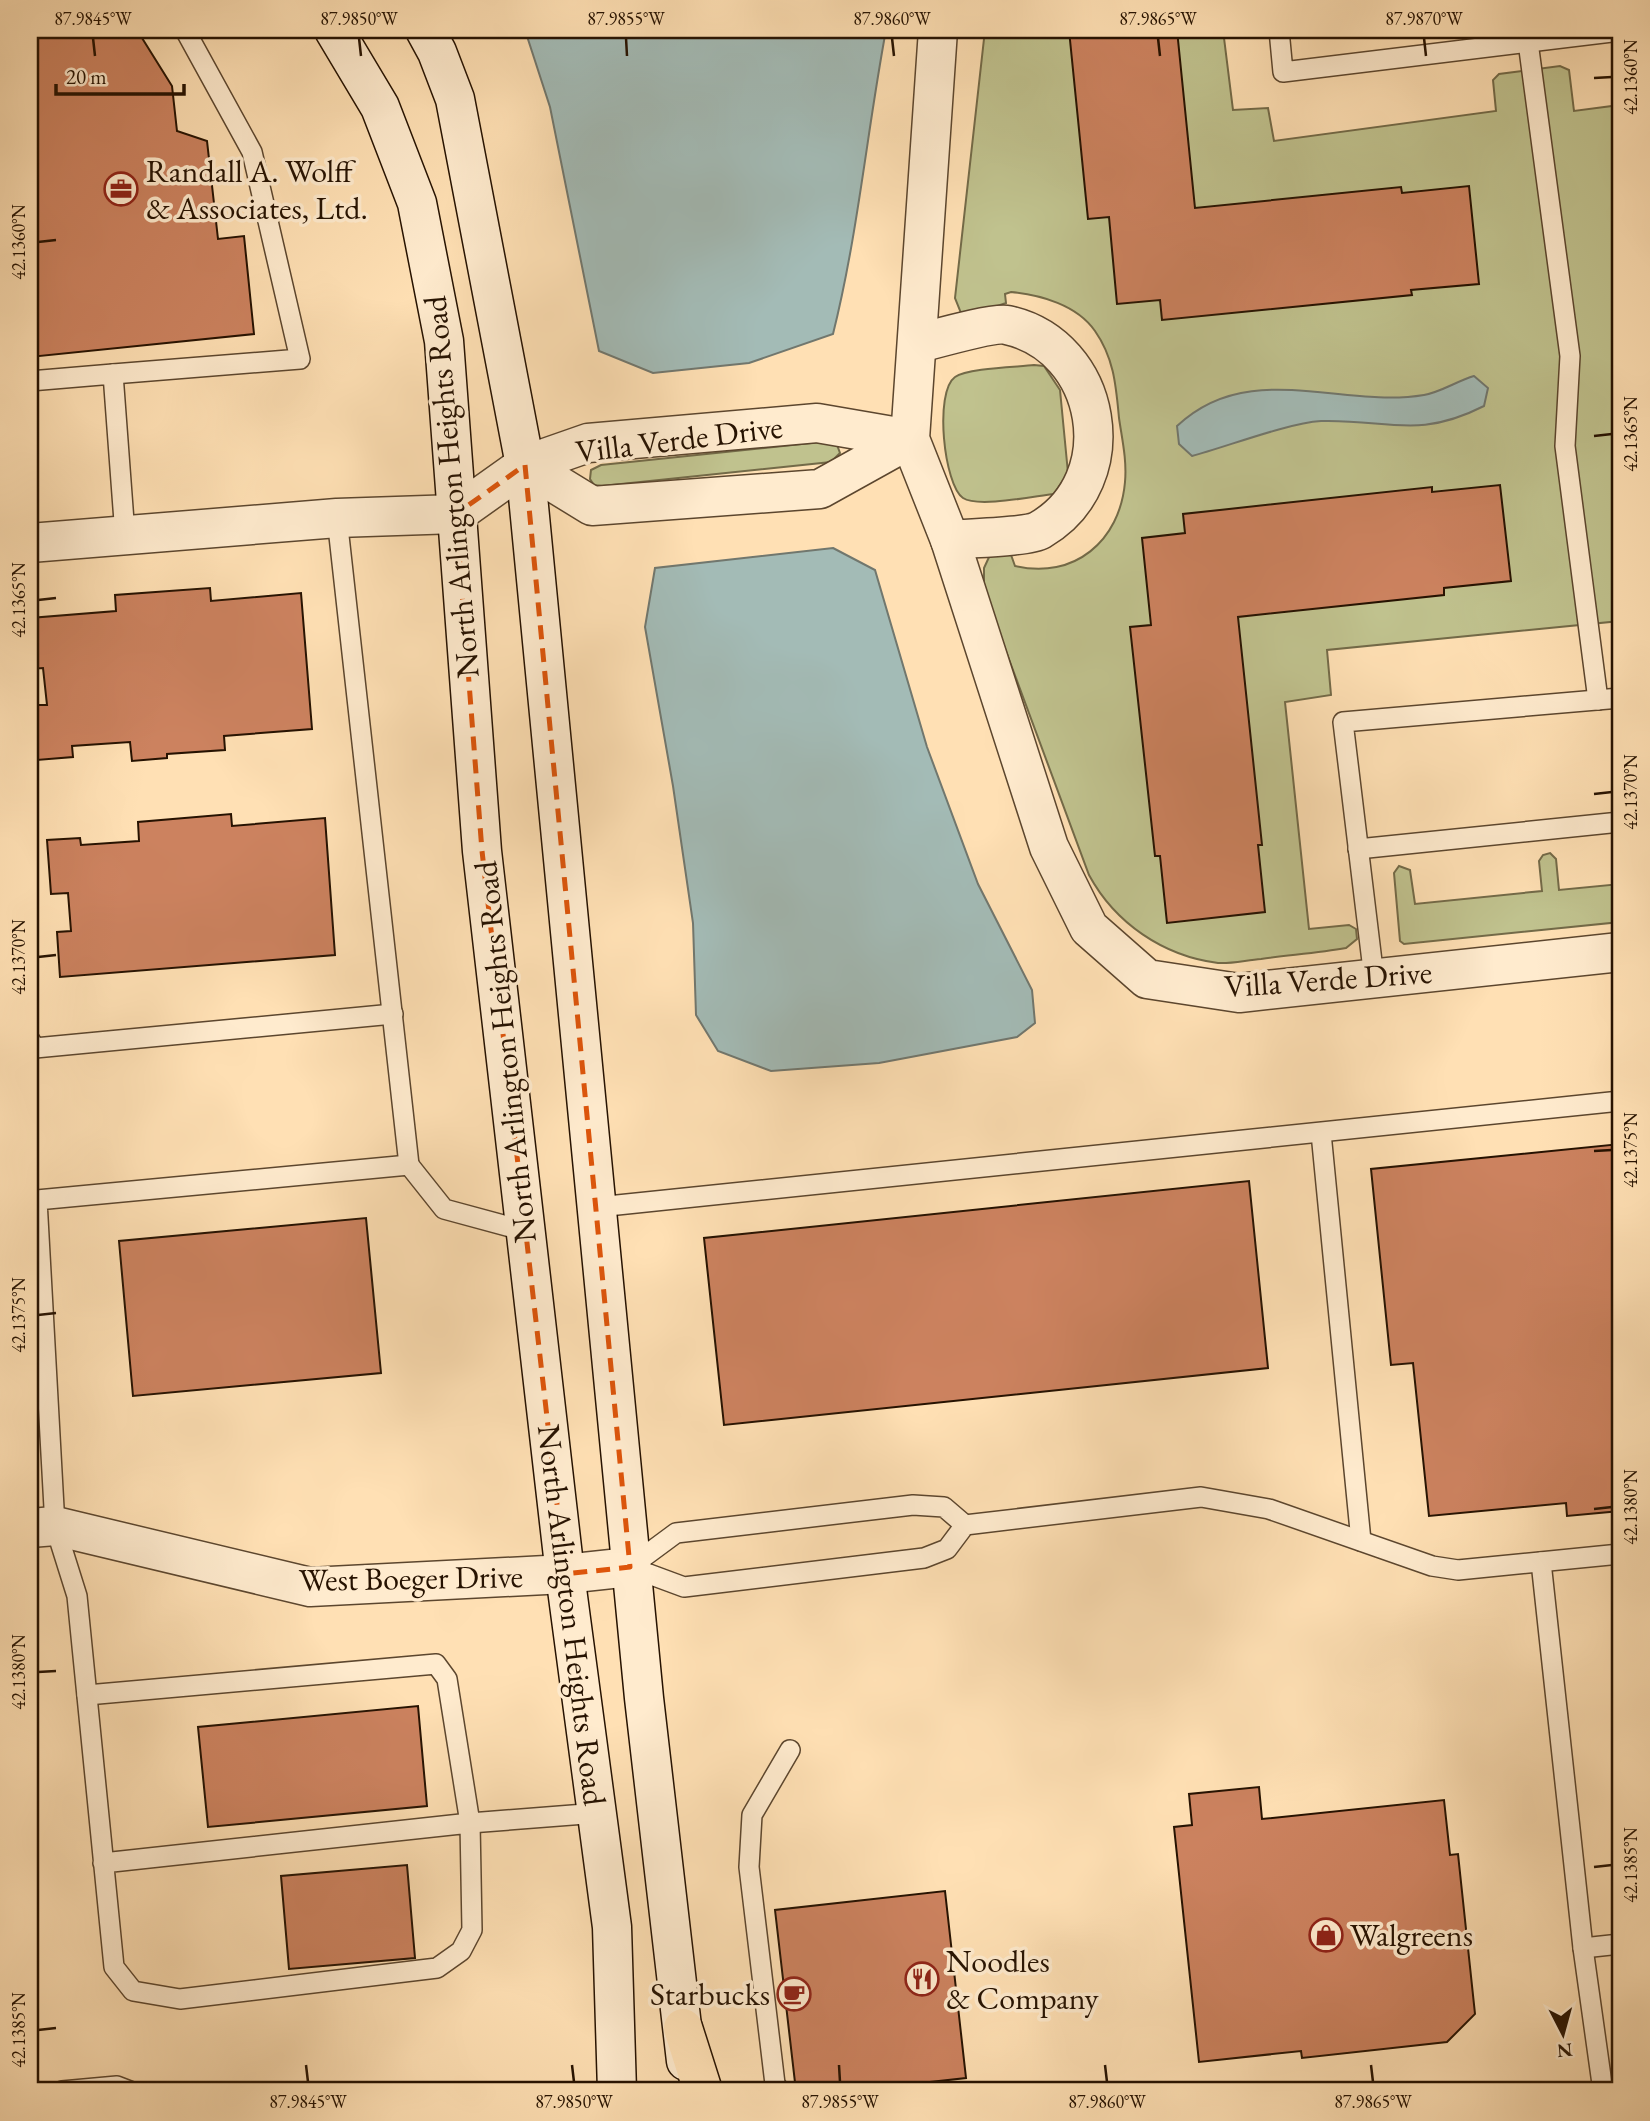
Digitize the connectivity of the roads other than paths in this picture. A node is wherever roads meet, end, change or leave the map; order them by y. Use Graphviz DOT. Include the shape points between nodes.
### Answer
graph roads {
  1 [pos="185,30"];
  2 [pos="334,30"];
  3 [pos="425,30"];
  4 [pos="938,30"];
  5 [pos="1279,30"];
  6 [pos="1620,31"];
  7 [pos="1528,42"];
  8 [pos="919,343"];
  9 [pos="113,374"];
  10 [pos="30,381"];
  11 [pos="910,439"];
  12 [pos="524,465"];
  13 [pos="456,514"];
  14 [pos="337,518"];
  15 [pos="125,535"];
  16 [pos="950,540"];
  17 [pos="30,543"];
  18 [pos="1620,698"];
  19 [pos="1598,700"];
  20 [pos="1620,822"];
  21 [pos="1358,849"];
  22 [pos="1620,952"];
  23 [pos="1374,978"];
  24 [pos="393,1014"];
  25 [pos="30,1040"];
  26 [pos="1620,1101"];
  27 [pos="1321,1133"];
  28 [pos="409,1165"];
  29 [pos="598,1207"];
  30 [pos="525,1231"];
  31 [pos="965,1525"];
  32 [pos="42,1527"];
  33 [pos="1361,1541"];
  34 [pos="1620,1554"];
  35 [pos="1541,1562"];
  36 [pos="630,1567"];
  37 [pos="565,1574"];
  38 [pos="87,1695"];
  39 [pos="790,1750"];
  40 [pos="598,1812"];
  41 [pos="470,1823"];
  42 [pos="103,1863"];
  43 [pos="1620,1944"];
  44 [pos="1583,1948"];
  45 [pos="683,2028"];
  46 [pos="62,2091"];
  47 [pos="130,2091"];
  48 [pos="616,2091"];
  49 [pos="689,2091"];
  50 [pos="703,2091"];
  51 [pos="780,2091"];
  52 [pos="1603,2091"];
  1 -- 9 [label="lane" via="252,152 300,359"];
  2 -- 13 [label="main road, North Arlington Heights Road" via="380,107 417,203 444,341"];
  3 -- 12 [label="main road, North Arlington Heights Road" via="455,99"];
  4 -- 8 [label="main road, Villa Verde Drive"];
  5 -- 7 [label="lane" via="1283,72"];
  6 -- 7 [label="lane"];
  7 -- 19 [label="lane" via="1570,356 1565,446"];
  8 -- 11 [label="main road, Villa Verde Drive"];
  8 -- 16 [label="main road" via="1005,324 1047,342 1078,374 1094,416 1092,461 1073,502 1038,531"];
  9 -- 10 [label="lane"];
  9 -- 15 [label="lane"];
  11 -- 12 [label="main road, Villa Verde Drive" via="817,423 588,443"];
  11 -- 12 [label="main road, Villa Verde Drive" via="820,489 592,506"];
  11 -- 16 [label="main road, Villa Verde Drive"];
  12 -- 13 [label="main road"];
  12 -- 29 [label="main road, North Arlington Heights Road"];
  13 -- 14 [label="main road"];
  13 -- 30 [label="main road, North Arlington Heights Road" via="482,851"];
  14 -- 15 [label="main road"];
  14 -- 24 [label="lane"];
  15 -- 17 [label="main road"];
  16 -- 23 [label="main road, Villa Verde Drive" via="1049,847 1089,928 1147,979 1239,993"];
  18 -- 19 [label="lane"];
  19 -- 21 [label="lane" via="1343,722"];
  20 -- 21 [label="lane"];
  21 -- 23 [label="lane"];
  22 -- 23 [label="main road, Villa Verde Drive"];
  24 -- 25 [label="lane" via="35,1048"];
  24 -- 28 [label="lane"];
  26 -- 27 [label="lane"];
  27 -- 29 [label="lane"];
  27 -- 33 [label="lane"];
  28 -- 30 [label="lane" via="444,1209"];
  28 -- 32 [label="lane" via="37,1200"];
  29 -- 36 [label="main road, North Arlington Heights Road"];
  30 -- 37 [label="main road, North Arlington Heights Road"];
  31 -- 33 [label="lane" via="1201,1497 1269,1509"];
  31 -- 36 [label="lane" via="947,1549 911,1560 684,1587"];
  31 -- 36 [label="lane" via="944,1507 913,1506 676,1533"];
  32 -- 37 [label="main road, West Boeger Drive" via="310,1587"];
  32 -- 38 [label="lane" via="77,1596"];
  33 -- 35 [label="lane" via="1432,1566 1458,1570"];
  34 -- 35 [label="lane"];
  35 -- 44 [label="lane"];
  36 -- 37 [label="main road, West Boeger Drive"];
  36 -- 45 [label="main road, North Arlington Heights Road"];
  37 -- 40 [label="main road, North Arlington Heights Road"];
  38 -- 41 [label="lane" via="436,1664 447,1679"];
  38 -- 42 [label="lane"];
  39 -- 51 [label="lane" via="752,1815 749,1867 775,2084"];
  40 -- 41 [label="lane"];
  40 -- 48 [label="main road, North Arlington Heights Road" via="612,1927"];
  41 -- 42 [label="lane"];
  41 -- 42 [label="lane" via="472,1930 461,1951 437,1968 180,1999 133,1991 114,1967"];
  43 -- 44 [label="lane"];
  44 -- 52 [label="lane"];
  45 -- 49 [label="main road, North Arlington Heights Road"];
  45 -- 50 [label="main road"];
  46 -- 47 [label="lane" via="117,2086"];
}
